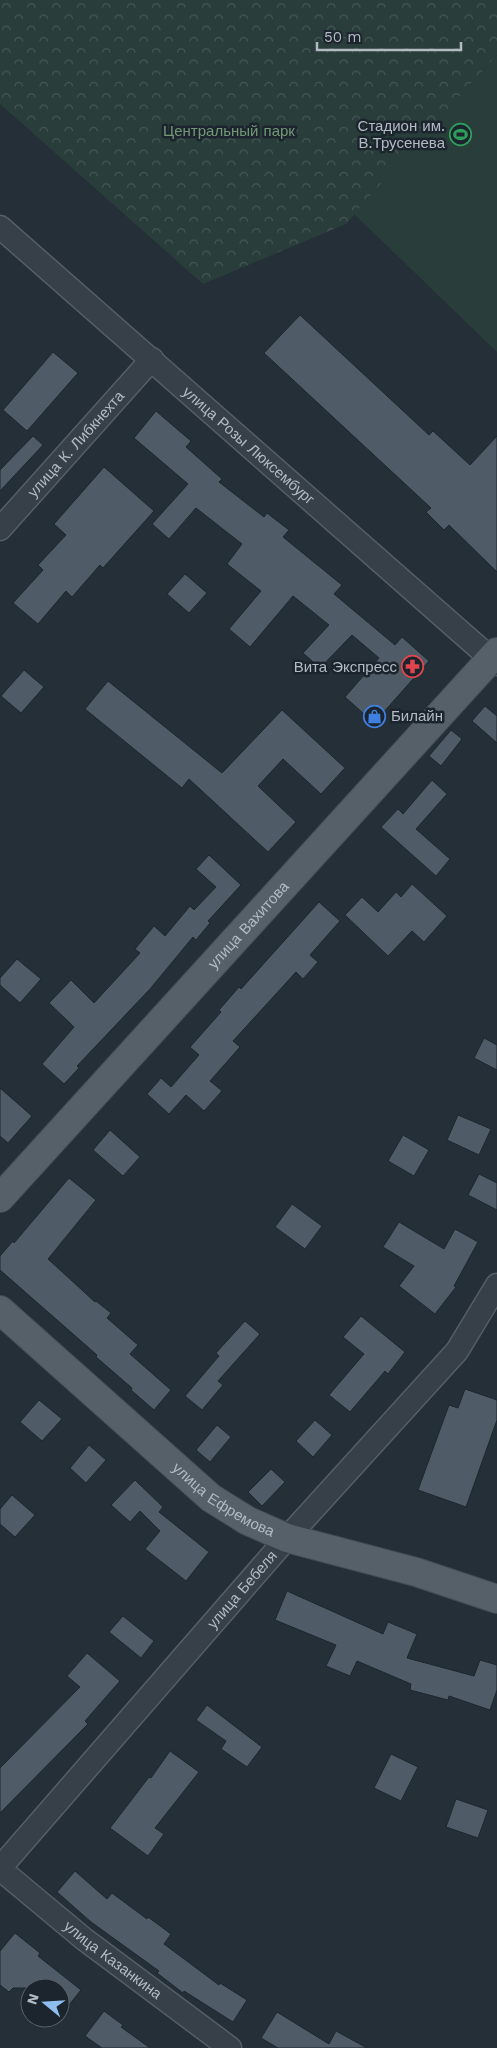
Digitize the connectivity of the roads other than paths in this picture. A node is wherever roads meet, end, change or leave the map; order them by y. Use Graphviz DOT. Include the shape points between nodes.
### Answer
graph roads {
  1 [pos="0,227"];
  2 [pos="152,359"];
  3 [pos="0,529"];
  4 [pos="495,658"];
  5 [pos="0,1198"];
  6 [pos="497,1285"];
  7 [pos="0,1310"];
  8 [pos="287,1538"];
  9 [pos="497,1599"];
  10 [pos="0,1868"];
  11 [pos="230,2048"];
  1 -- 2 [label="street, улица Розы Люксембург"];
  2 -- 3 [label="street, улица К. Либкнехта"];
  2 -- 4 [label="street, улица Розы Люксембург"];
  4 -- 5 [label="main road, улица Вахитова"];
  6 -- 8 [label="street, улица Бебеля" via="457,1351"];
  7 -- 8 [label="main road, улица Ефремова" via="211,1498 248,1521"];
  8 -- 9 [label="main road, улица Ефремова" via="416,1572"];
  8 -- 10 [label="street, улица Бебеля"];
  10 -- 11 [label="street, улица Казанкина" via="84,1939"];
}
